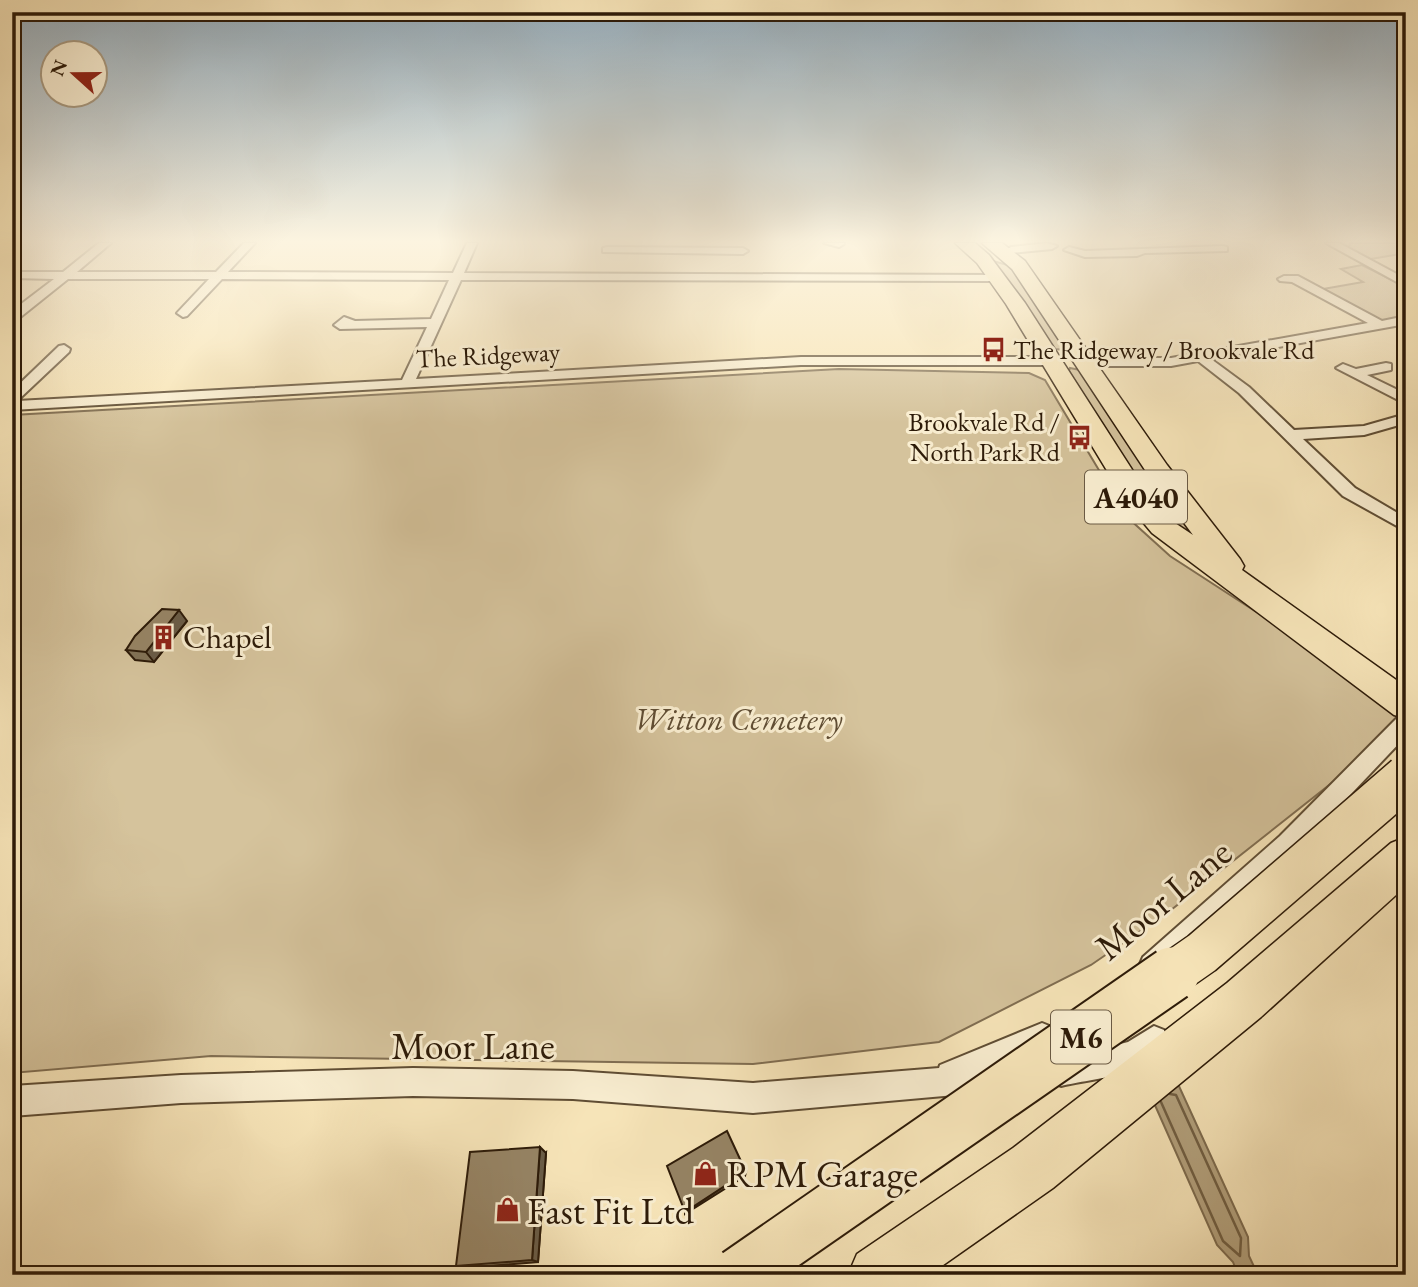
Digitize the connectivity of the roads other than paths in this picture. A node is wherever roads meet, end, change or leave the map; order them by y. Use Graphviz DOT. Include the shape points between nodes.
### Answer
graph roads {
  1 [pos="30,303"];
  2 [pos="192,303"];
  3 [pos="444,303"];
  4 [pos="1013,303"];
  5 [pos="1044,303"];
  6 [pos="1340,303"];
  7 [pos="183,313"];
  8 [pos="14,316"];
  9 [pos="1406,320"];
  10 [pos="435,323"];
  11 [pos="352,324"];
  12 [pos="1381,325"];
  13 [pos="64,349"];
  14 [pos="1200,357"];
  15 [pos="1051,361"];
  16 [pos="1082,362"];
  17 [pos="1386,367"];
  18 [pos="407,384"];
  19 [pos="12,399"];
  20 [pos="1406,400"];
  21 [pos="12,406"];
  22 [pos="1406,418"];
  23 [pos="1386,426"];
  24 [pos="1291,435"];
  25 [pos="1406,438"];
  26 [pos="1406,526"];
  27 [pos="1260,597"];
  28 [pos="1406,705"];
  29 [pos="1406,722"];
  30 [pos="1406,777"];
  31 [pos="1406,839"];
  32 [pos="1406,857"];
  33 [pos="932,1081"];
  34 [pos="12,1101"];
  35 [pos="738,1275"];
  36 [pos="878,1275"];
  1 -- 8 [label="street"];
  2 -- 7 [label="street"];
  3 -- 10 [label="street"];
  4 -- 15 [label="main road, A4040"];
  5 -- 16 [label="main road, A4040"];
  6 -- 12 [label="street"];
  9 -- 12 [label="street"];
  10 -- 11 [label="street"];
  10 -- 18 [label="street"];
  12 -- 14 [label="street"];
  13 -- 19 [label="street"];
  14 -- 16 [label="street" via="1171,362"];
  14 -- 24 [label="street"];
  15 -- 16 [label="main road"];
  15 -- 18 [label="street, The Ridgeway" via="801,361"];
  15 -- 27 [label="main road, A4040" via="1139,502 1162,527"];
  16 -- 27 [label="main road, A4040" via="1218,552"];
  17 -- 20 [label="street" via="1349,371"];
  18 -- 21 [label="street, The Ridgeway"];
  22 -- 23 [label="street"];
  23 -- 24 [label="street"];
  23 -- 25 [label="street"];
  24 -- 26 [label="street" via="1349,492"];
  27 -- 28 [label="main road, A4040"];
  29 -- 33 [label="street, Moor Lane" via="1288,844 1149,969 1034,1042"];
  30 -- 35 [label="highway, M6, bridge" via="1202,953"];
  31 -- 33 [label="street, Moor Lane" via="1302,929 1134,1055 1052,1074"];
  32 -- 36 [label="highway, M6" via="1244,1000 1034,1168"];
  33 -- 34 [label="street, Moor Lane" via="753,1098 573,1084 413,1082 181,1088"];
}
